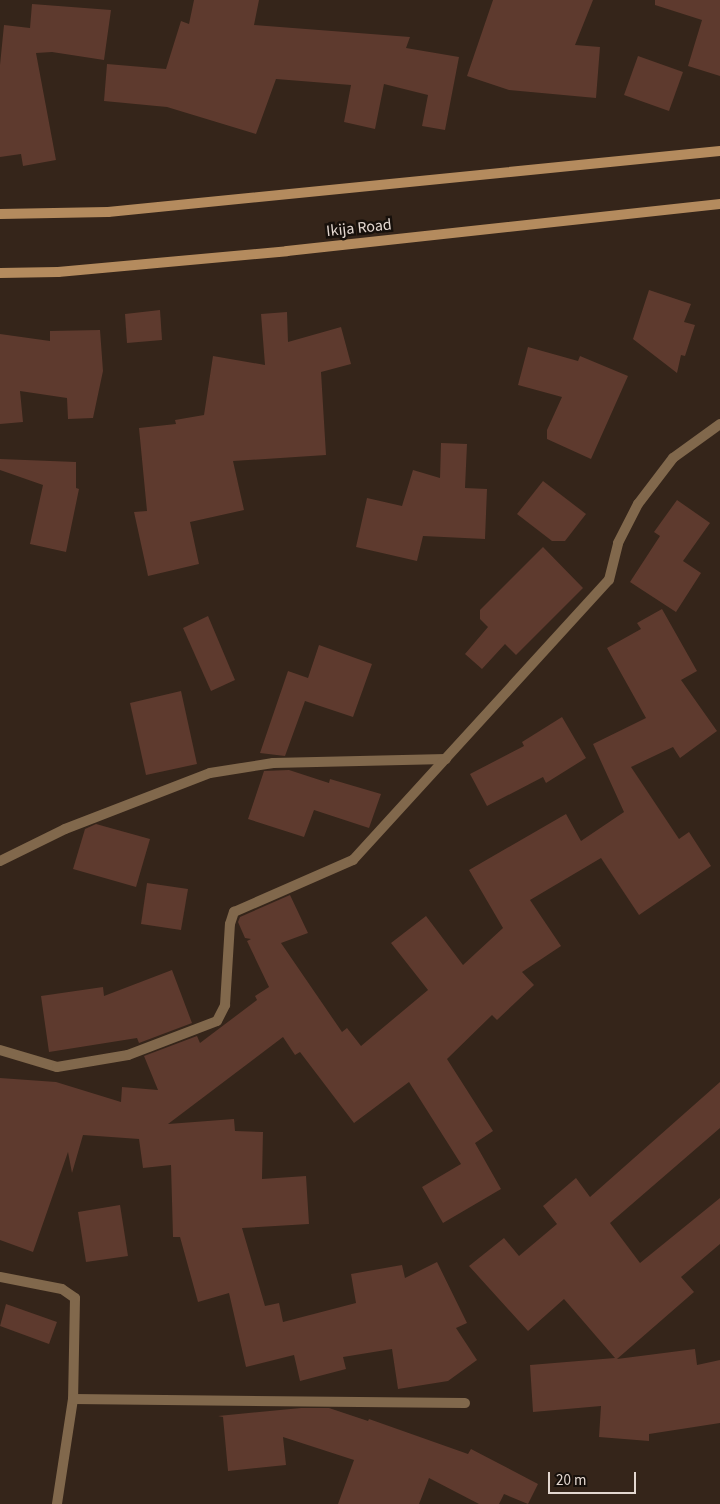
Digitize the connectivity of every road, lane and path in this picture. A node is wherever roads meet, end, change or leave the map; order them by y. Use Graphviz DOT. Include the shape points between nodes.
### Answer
graph roads {
  1 [pos="720,151"];
  2 [pos="720,204"];
  3 [pos="0,214"];
  4 [pos="0,272"];
  5 [pos="720,424"];
  6 [pos="446,759"];
  7 [pos="0,861"];
  8 [pos="0,1050"];
  9 [pos="0,1277"];
  10 [pos="73,1399"];
  11 [pos="465,1403"];
  12 [pos="57,1504"];
  1 -- 3 [label="street" via="108,212"];
  2 -- 4 [label="street, Ikija Road" via="287,251 58,272"];
  5 -- 6 [label="street" via="673,458 638,504 618,543 609,580"];
  6 -- 7 [label="street" via="273,763 210,773 65,829"];
  6 -- 8 [label="street" via="353,860 234,912 230,924 225,1005 217,1021 128,1055 57,1067"];
  9 -- 10 [label="street" via="62,1290 75,1298"];
  10 -- 11 [label="street"];
  10 -- 12 [label="street"];
}
